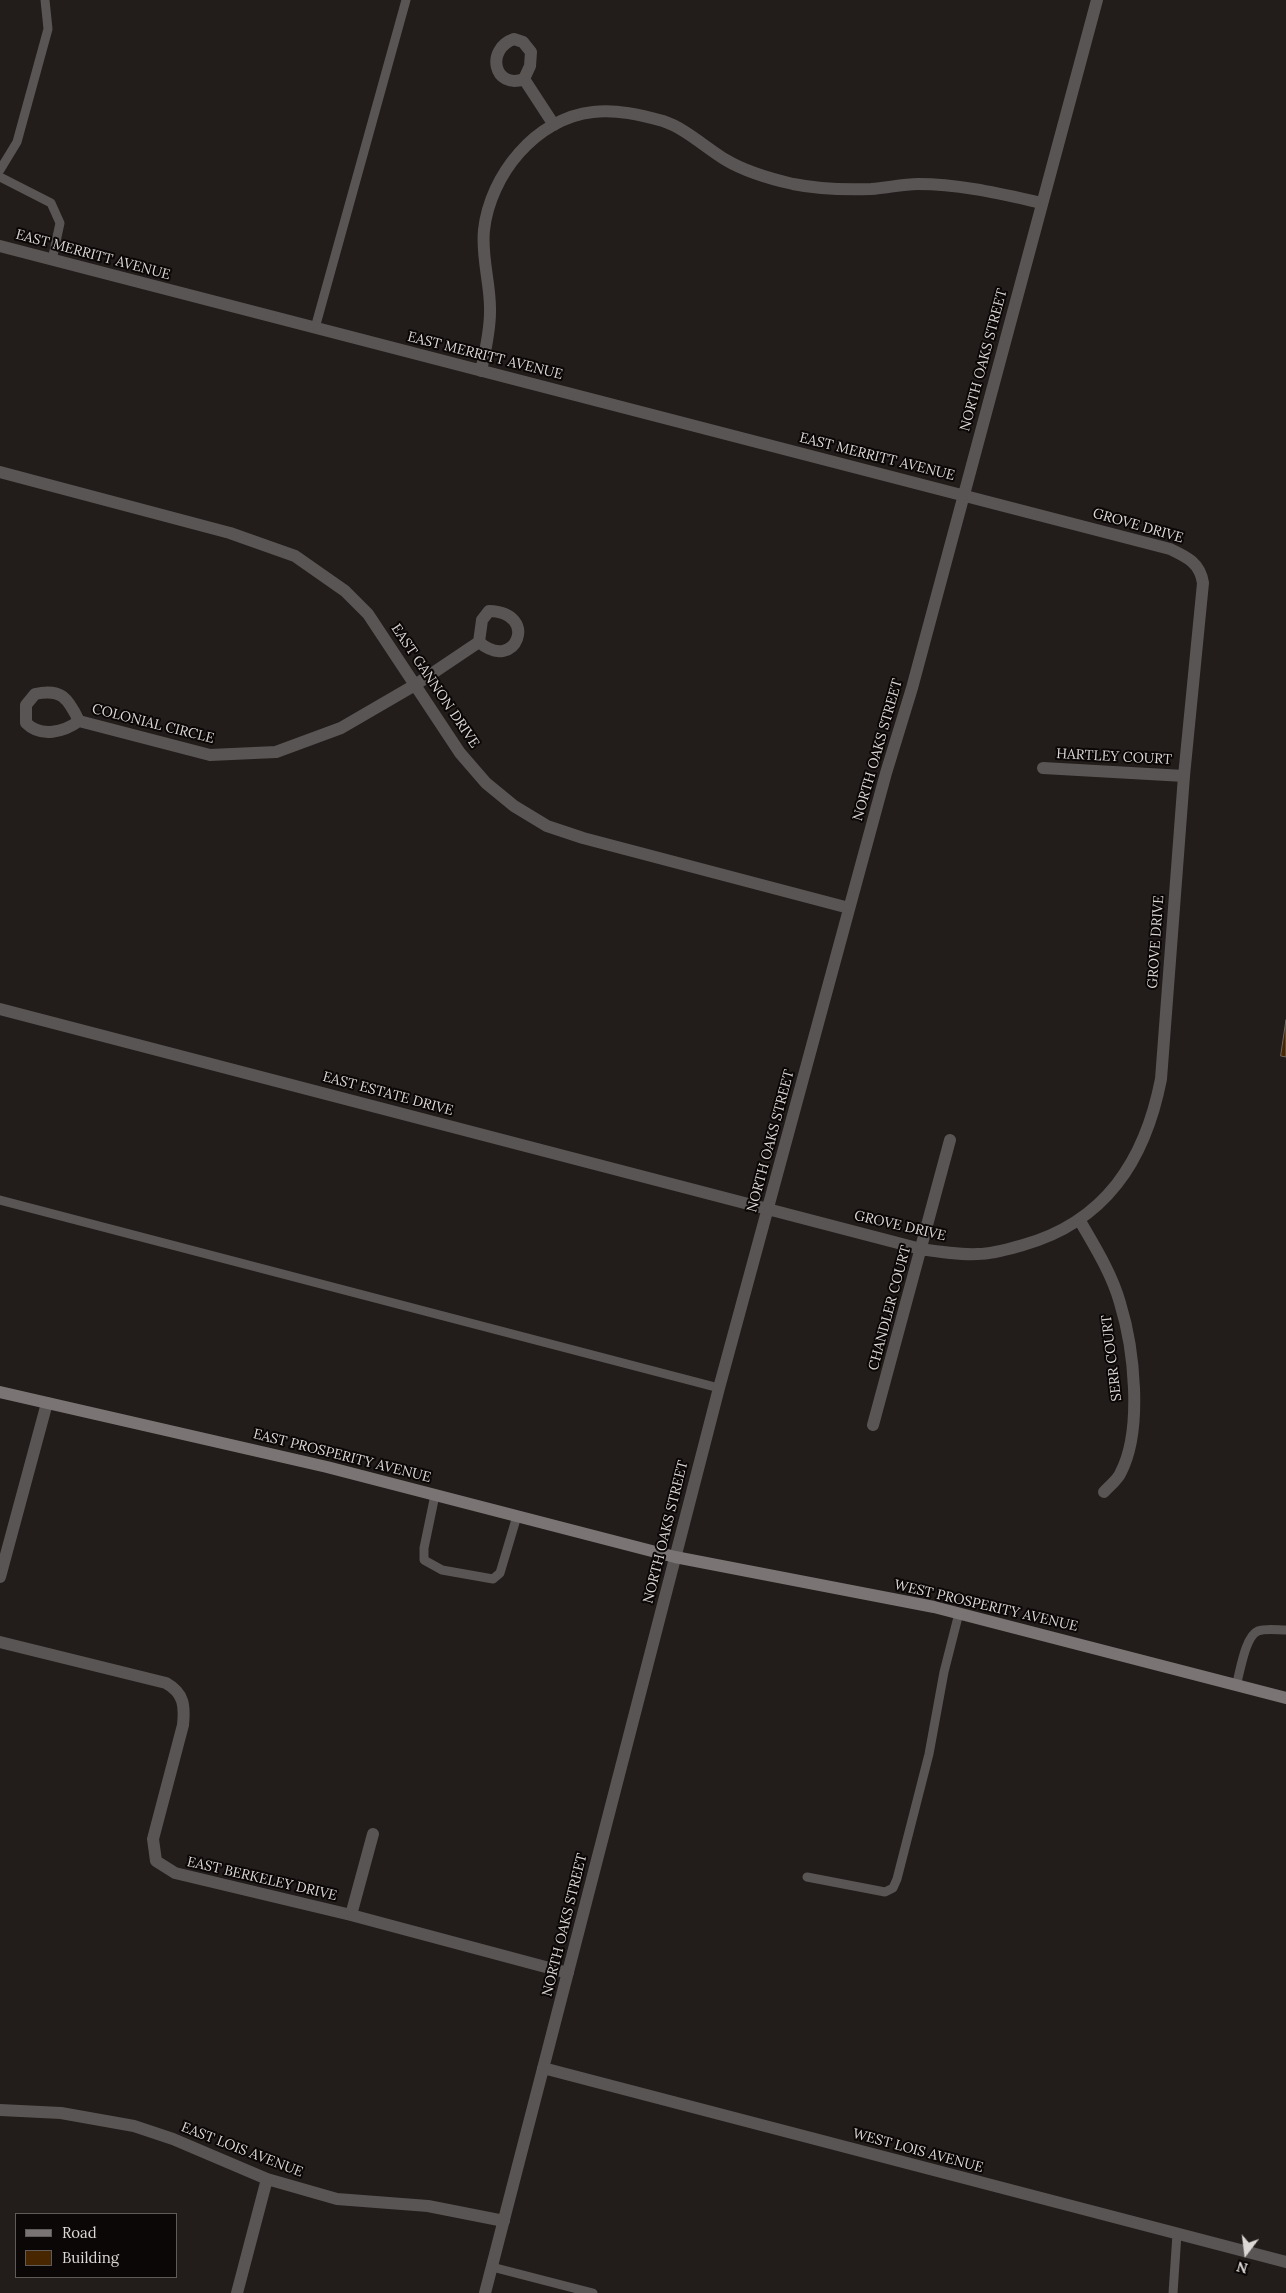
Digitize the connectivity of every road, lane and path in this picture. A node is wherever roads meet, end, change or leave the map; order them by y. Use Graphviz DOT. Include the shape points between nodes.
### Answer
graph roads {
  1 [pos="46,0"];
  2 [pos="406,0"];
  3 [pos="1097,0"];
  4 [pos="524,78"];
  5 [pos="554,125"];
  6 [pos="0,170"];
  7 [pos="0,177"];
  8 [pos="1042,203"];
  9 [pos="0,246"];
  10 [pos="52,260"];
  11 [pos="315,328"];
  12 [pos="481,371"];
  13 [pos="0,472"];
  14 [pos="963,494"];
  15 [pos="479,642"];
  16 [pos="415,685"];
  17 [pos="79,721"];
  18 [pos="1043,768"];
  19 [pos="1184,776"];
  20 [pos="849,908"];
  21 [pos="0,1009"];
  22 [pos="950,1140"];
  23 [pos="0,1200"];
  24 [pos="769,1208"];
  25 [pos="1080,1220"];
  26 [pos="921,1249"];
  27 [pos="719,1388"];
  28 [pos="0,1392"];
  29 [pos="47,1403"];
  30 [pos="873,1425"];
  31 [pos="1104,1492"];
  32 [pos="435,1495"];
  33 [pos="516,1516"];
  34 [pos="675,1557"];
  35 [pos="0,1577"];
  36 [pos="959,1613"];
  37 [pos="1286,1630"];
  38 [pos="0,1642"];
  39 [pos="1236,1686"];
  40 [pos="1286,1698"];
  41 [pos="373,1834"];
  42 [pos="808,1876"];
  43 [pos="351,1915"];
  44 [pos="568,1973"];
  45 [pos="543,2068"];
  46 [pos="0,2110"];
  47 [pos="267,2179"];
  48 [pos="504,2221"];
  49 [pos="1177,2234"];
  50 [pos="1285,2260"];
  51 [pos="492,2267"];
  52 [pos="237,2293"];
  53 [pos="485,2293"];
  54 [pos="593,2293"];
  55 [pos="1173,2293"];
  1 -- 6 [label="lane" via="48,29 17,142"];
  2 -- 11 [label="lane"];
  3 -- 8 [label="street, NORTH OAKS STREET"];
  4 -- 5 [label="street"];
  5 -- 8 [label="street" via="571,116 614,111 666,122 728,161 762,176 794,184 829,189 949,185"];
  5 -- 12 [label="street" via="531,140 511,162 489,206 483,253 490,312"];
  7 -- 10 [label="lane" via="51,203 60,223"];
  8 -- 14 [label="street, NORTH OAKS STREET"];
  9 -- 10 [label="street, EAST MERRITT AVENUE"];
  10 -- 11 [label="street, EAST MERRITT AVENUE"];
  11 -- 12 [label="street, EAST MERRITT AVENUE"];
  12 -- 14 [label="street, EAST MERRITT AVENUE"];
  13 -- 16 [label="street, EAST GANNON DRIVE" via="230,533 294,556 344,591 368,614"];
  14 -- 19 [label="street, GROVE DRIVE" via="1170,549 1195,563 1202,571 1204,583"];
  14 -- 20 [label="street, NORTH OAKS STREET"];
  15 -- 16 [label="street, COLONIAL CIRCLE"];
  16 -- 17 [label="street, COLONIAL CIRCLE" via="341,728 276,752 210,755"];
  16 -- 20 [label="street, EAST GANNON DRIVE" via="460,753 486,783 514,806 547,826"];
  18 -- 19 [label="street, HARTLEY COURT"];
  19 -- 25 [label="street, GROVE DRIVE" via="1161,1079 1156,1106 1123,1177 1104,1202"];
  20 -- 24 [label="street, NORTH OAKS STREET"];
  21 -- 24 [label="street, EAST ESTATE DRIVE"];
  22 -- 26 [label="street, CHANDLER COURT"];
  23 -- 27 [label="lane"];
  24 -- 26 [label="street, GROVE DRIVE"];
  24 -- 27 [label="street, NORTH OAKS STREET"];
  25 -- 26 [label="street, GROVE DRIVE" via="1037,1241 980,1254"];
  25 -- 31 [label="street, SERR COURT" via="1104,1264 1120,1303 1132,1379 1133,1418 1128,1450 1121,1474"];
  26 -- 30 [label="street, CHANDLER COURT"];
  27 -- 34 [label="street, NORTH OAKS STREET"];
  28 -- 29 [label="main road, EAST PROSPERITY AVENUE"];
  29 -- 32 [label="main road, EAST PROSPERITY AVENUE"];
  29 -- 35 [label="street"];
  32 -- 33 [label="main road, EAST PROSPERITY AVENUE"];
  32 -- 33 [label="lane" via="424,1560 442,1570 493,1579 500,1573"];
  33 -- 34 [label="main road, EAST PROSPERITY AVENUE"];
  34 -- 36 [label="main road, WEST PROSPERITY AVENUE"];
  34 -- 44 [label="street, NORTH OAKS STREET"];
  36 -- 39 [label="main road, WEST PROSPERITY AVENUE"];
  36 -- 42 [label="lane" via="929,1754 893,1888 885,1892"];
  37 -- 39 [label="lane" via="1259,1630 1253,1634 1248,1641"];
  38 -- 43 [label="street, EAST BERKELEY DRIVE" via="166,1683 182,1696 183,1725 153,1839 156,1861 175,1873"];
  39 -- 40 [label="main road, WEST PROSPERITY AVENUE"];
  41 -- 43 [label="street"];
  43 -- 44 [label="street, EAST BERKELEY DRIVE"];
  44 -- 45 [label="street, NORTH OAKS STREET"];
  45 -- 48 [label="street, NORTH OAKS STREET"];
  45 -- 49 [label="street, WEST LOIS AVENUE"];
  46 -- 47 [label="street, EAST LOIS AVENUE" via="62,2113 134,2126"];
  47 -- 48 [label="street, EAST LOIS AVENUE" via="337,2199 428,2206"];
  47 -- 52 [label="street"];
  48 -- 51 [label="street, NORTH OAKS STREET"];
  49 -- 50 [label="street, WEST LOIS AVENUE"];
  49 -- 55 [label="lane"];
  51 -- 53 [label="street, NORTH OAKS STREET"];
  51 -- 54 [label="lane"];
}
